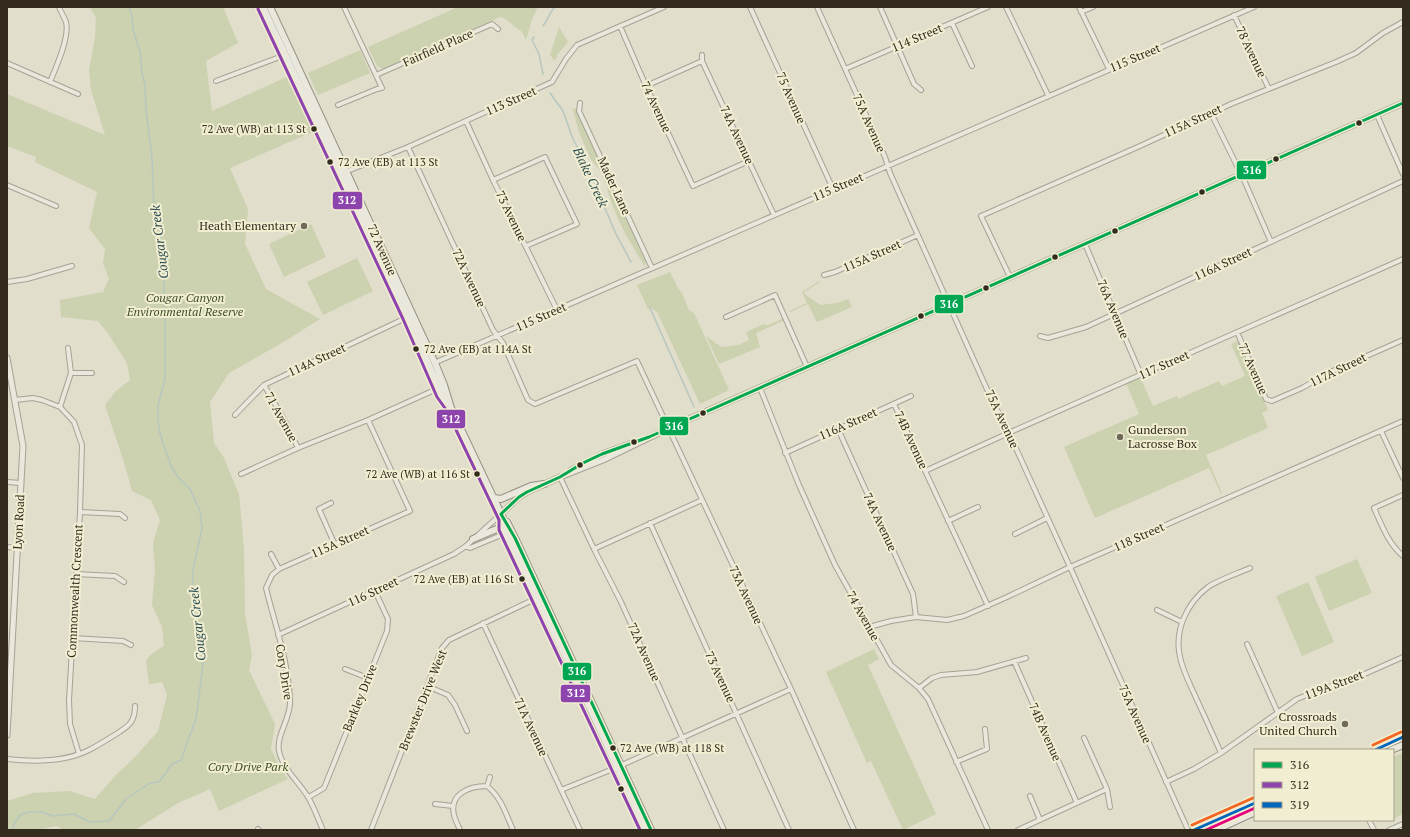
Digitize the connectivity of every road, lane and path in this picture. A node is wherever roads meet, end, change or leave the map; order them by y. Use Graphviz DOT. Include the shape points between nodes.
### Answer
graph roads {
  1 [pos="59,7"];
  2 [pos="263,7"];
  3 [pos="270,7"];
  4 [pos="344,7"];
  5 [pos="664,7"];
  6 [pos="750,7"];
  7 [pos="817,7"];
  8 [pos="880,7"];
  9 [pos="988,7"];
  10 [pos="1006,7"];
  11 [pos="1079,7"];
  12 [pos="1093,7"];
  13 [pos="1254,7"];
  14 [pos="1081,12"];
  15 [pos="1234,15"];
  16 [pos="1403,22"];
  17 [pos="952,23"];
  18 [pos="620,26"];
  19 [pos="498,29"];
  20 [pos="897,46"];
  21 [pos="285,55"];
  22 [pos="702,55"];
  23 [pos="702,61"];
  24 [pos="7,63"];
  25 [pos="972,66"];
  26 [pos="845,69"];
  27 [pos="1109,69"];
  28 [pos="376,75"];
  29 [pos="216,81"];
  30 [pos="50,82"];
  31 [pos="646,86"];
  32 [pos="1269,89"];
  33 [pos="922,90"];
  34 [pos="78,94"];
  35 [pos="1048,96"];
  36 [pos="580,103"];
  37 [pos="1403,103"];
  38 [pos="338,105"];
  39 [pos="1211,113"];
  40 [pos="1377,115"];
  41 [pos="466,121"];
  42 [pos="408,147"];
  43 [pos="748,162"];
  44 [pos="888,165"];
  45 [pos="344,173"];
  46 [pos="1403,174"];
  47 [pos="1241,175"];
  48 [pos="493,180"];
  49 [pos="1403,181"];
  50 [pos="7,185"];
  51 [pos="832,189"];
  52 [pos="56,206"];
  53 [pos="774,214"];
  54 [pos="918,235"];
  55 [pos="1271,242"];
  56 [pos="1085,244"];
  57 [pos="526,246"];
  58 [pos="1403,259"];
  59 [pos="72,266"];
  60 [pos="652,268"];
  61 [pos="824,275"];
  62 [pos="1010,278"];
  63 [pos="7,282"];
  64 [pos="949,304"];
  65 [pos="557,310"];
  66 [pos="1114,314"];
  67 [pos="726,316"];
  68 [pos="408,317"];
  69 [pos="1237,332"];
  70 [pos="497,336"];
  71 [pos="1040,336"];
  72 [pos="1403,340"];
  73 [pos="68,348"];
  74 [pos="424,356"];
  75 [pos="7,358"];
  76 [pos="637,361"];
  77 [pos="435,363"];
  78 [pos="807,367"];
  79 [pos="71,373"];
  80 [pos="92,373"];
  81 [pos="1141,375"];
  82 [pos="264,385"];
  83 [pos="439,388"];
  84 [pos="760,388"];
  85 [pos="911,396"];
  86 [pos="15,400"];
  87 [pos="1272,401"];
  88 [pos="894,404"];
  89 [pos="60,407"];
  90 [pos="451,408"];
  91 [pos="235,415"];
  92 [pos="368,420"];
  93 [pos="1403,421"];
  94 [pos="669,428"];
  95 [pos="838,429"];
  96 [pos="1381,431"];
  97 [pos="1009,433"];
  98 [pos="298,448"];
  99 [pos="785,453"];
  100 [pos="925,471"];
  101 [pos="241,474"];
  102 [pos="560,477"];
  103 [pos="1403,478"];
  104 [pos="7,482"];
  105 [pos="21,483"];
  106 [pos="544,484"];
  107 [pos="1403,495"];
  108 [pos="494,498"];
  109 [pos="702,500"];
  110 [pos="331,503"];
  111 [pos="978,507"];
  112 [pos="80,512"];
  113 [pos="503,517"];
  114 [pos="125,518"];
  115 [pos="1047,518"];
  116 [pos="948,520"];
  117 [pos="650,523"];
  118 [pos="504,528"];
  119 [pos="1015,534"];
  120 [pos="499,536"];
  121 [pos="473,539"];
  122 [pos="335,545"];
  123 [pos="466,546"];
  124 [pos="7,547"];
  125 [pos="18,548"];
  126 [pos="594,549"];
  127 [pos="271,554"];
  128 [pos="1403,556"];
  129 [pos="1070,568"];
  130 [pos="1250,568"];
  131 [pos="279,569"];
  132 [pos="76,574"];
  133 [pos="272,575"];
  134 [pos="124,582"];
  135 [pos="375,591"];
  136 [pos="537,598"];
  137 [pos="988,606"];
  138 [pos="1157,610"];
  139 [pos="916,617"];
  140 [pos="1182,622"];
  141 [pos="483,623"];
  142 [pos="869,627"];
  143 [pos="278,635"];
  144 [pos="73,638"];
  145 [pos="1247,644"];
  146 [pos="131,645"];
  147 [pos="1403,657"];
  148 [pos="1026,658"];
  149 [pos="1014,661"];
  150 [pos="345,669"];
  151 [pos="368,678"];
  152 [pos="427,686"];
  153 [pos="919,688"];
  154 [pos="790,689"];
  155 [pos="135,706"];
  156 [pos="1278,713"];
  157 [pos="736,714"];
  158 [pos="984,729"];
  159 [pos="467,731"];
  160 [pos="7,735"];
  161 [pos="1403,737"];
  162 [pos="683,738"];
  163 [pos="1084,738"];
  164 [pos="1377,749"];
  165 [pos="1221,753"];
  166 [pos="79,754"];
  167 [pos="7,759"];
  168 [pos="956,762"];
  169 [pos="619,766"];
  170 [pos="490,778"];
  171 [pos="1166,782"];
  172 [pos="486,786"];
  173 [pos="561,790"];
  174 [pos="1107,790"];
  175 [pos="1030,796"];
  176 [pos="309,798"];
  177 [pos="1077,803"];
  178 [pos="1254,803"];
  179 [pos="435,804"];
  180 [pos="453,806"];
  181 [pos="1110,807"];
  182 [pos="1254,812"];
  183 [pos="1040,820"];
  184 [pos="1370,821"];
  185 [pos="1403,824"];
  186 [pos="323,830"];
  187 [pos="371,830"];
  188 [pos="460,830"];
  189 [pos="513,830"];
  190 [pos="580,830"];
  191 [pos="646,830"];
  192 [pos="651,830"];
  193 [pos="724,830"];
  194 [pos="789,830"];
  195 [pos="854,830"];
  196 [pos="988,830"];
  197 [pos="1018,830"];
  198 [pos="1188,830"];
  199 [pos="1194,830"];
  200 [pos="1216,830"];
  201 [pos="1374,830"];
  202 [pos="1389,830"];
  1 -- 30 [label="street" via="66,22 65,39"];
  2 -- 21 [label="main road, 72 Avenue"];
  3 -- 45 [label="main road, 72 Avenue"];
  4 -- 28 [label="street"];
  5 -- 18 [label="street, 113 Street"];
  6 -- 51 [label="street, 75 Avenue"];
  7 -- 26 [label="street, 75A Avenue"];
  8 -- 20 [label="street"];
  9 -- 17 [label="street, 114 Street"];
  10 -- 35 [label="street"];
  11 -- 14 [label="street"];
  12 -- 14 [label="street"];
  13 -- 15 [label="street, 115 Street"];
  14 -- 27 [label="street"];
  15 -- 27 [label="street, 115 Street"];
  15 -- 32 [label="street, 78 Avenue"];
  16 -- 32 [label="street, 115A Street" via="1336,62"];
  17 -- 20 [label="street, 114 Street"];
  17 -- 25 [label="street"];
  18 -- 31 [label="street, 74 Avenue"];
  18 -- 41 [label="street, 113 Street" via="577,45 552,82"];
  19 -- 28 [label="street, Fairfield Place" via="492,24"];
  20 -- 26 [label="street, 114 Street"];
  20 -- 33 [label="street" via="914,84"];
  21 -- 29 [label="street"];
  21 -- 45 [label="main road, 72 Avenue"];
  22 -- 23 [label="street, 74A Avenue"];
  23 -- 31 [label="street"];
  23 -- 43 [label="street, 74A Avenue"];
  24 -- 30 [label="street"];
  26 -- 44 [label="street, 75A Avenue"];
  27 -- 35 [label="street, 115 Street"];
  28 -- 38 [label="street" via="382,88"];
  30 -- 34 [label="street"];
  31 -- 43 [label="street, 74 Avenue" via="693,186"];
  32 -- 39 [label="street, 115A Street"];
  35 -- 44 [label="street, 115 Street"];
  36 -- 60 [label="street, Mader Lane" via="579,111"];
  37 -- 40 [label="street, 116 Street"];
  39 -- 47 [label="street"];
  39 -- 62 [label="street, 115A Street" via="981,216"];
  40 -- 46 [label="street"];
  40 -- 47 [label="street, 116 Street"];
  41 -- 42 [label="street, 113 Street"];
  41 -- 48 [label="street, 73 Avenue"];
  42 -- 45 [label="street, 113 Street"];
  42 -- 70 [label="street, 72A Avenue"];
  43 -- 53 [label="street, 74A Avenue"];
  44 -- 51 [label="street, 115 Street"];
  44 -- 54 [label="street, 75A Avenue"];
  45 -- 68 [label="main road, 72 Avenue"];
  45 -- 77 [label="main road, 72 Avenue"];
  47 -- 55 [label="street"];
  47 -- 56 [label="street, 116 Street"];
  48 -- 57 [label="street, 73 Avenue"];
  48 -- 57 [label="street" via="545,157 577,224"];
  49 -- 55 [label="street, 116A Street"];
  50 -- 52 [label="street"];
  51 -- 53 [label="street, 115 Street"];
  53 -- 60 [label="street, 115 Street"];
  54 -- 61 [label="street, 115A Street"];
  54 -- 64 [label="street, 75A Avenue"];
  55 -- 66 [label="street, 116A Street"];
  56 -- 62 [label="street, 116 Street"];
  56 -- 66 [label="street, 76A Avenue"];
  57 -- 65 [label="street, 73 Avenue"];
  58 -- 69 [label="street, 117 Street"];
  59 -- 63 [label="street"];
  60 -- 65 [label="street, 115 Street"];
  62 -- 64 [label="street, 116 Street"];
  64 -- 78 [label="street, 116 Street"];
  64 -- 97 [label="street, 75A Avenue"];
  65 -- 70 [label="street, 115 Street"];
  66 -- 71 [label="street, 116A Street" via="1086,327 1048,338"];
  66 -- 81 [label="street, 76A Avenue"];
  67 -- 78 [label="street" via="775,295"];
  68 -- 74 [label="main road, 72 Avenue"];
  68 -- 82 [label="street, 114A Street"];
  69 -- 81 [label="street, 117 Street"];
  69 -- 87 [label="street, 77 Avenue" via="1266,399"];
  70 -- 76 [label="street, 72A Avenue" via="503,343 528,400 535,404"];
  70 -- 77 [label="street, 115 Street"];
  72 -- 87 [label="street, 117A Street"];
  73 -- 79 [label="street"];
  74 -- 77 [label="street"];
  74 -- 83 [label="main road, 72 Avenue"];
  75 -- 86 [label="street, Lyon Road"];
  76 -- 94 [label="street, 73A Avenue"];
  77 -- 90 [label="main road, 72 Avenue"];
  78 -- 84 [label="street, 116 Street"];
  79 -- 80 [label="street"];
  79 -- 89 [label="street"];
  81 -- 97 [label="street, 117 Street"];
  82 -- 91 [label="street, 114A Street"];
  82 -- 98 [label="street, 71 Avenue"];
  83 -- 90 [label="main road, 72 Avenue"];
  83 -- 92 [label="street"];
  84 -- 94 [label="street, 116 Street"];
  84 -- 99 [label="street, 74 Avenue"];
  85 -- 88 [label="street, 116A Street"];
  86 -- 89 [label="street, Commonwealth Crescent" via="33,398"];
  86 -- 105 [label="street, Lyon Road" via="23,446"];
  88 -- 95 [label="street, 116A Street"];
  88 -- 100 [label="street, 74B Avenue"];
  89 -- 112 [label="street, Commonwealth Crescent" via="74,422 82,445"];
  90 -- 108 [label="main road, 72 Avenue"];
  92 -- 98 [label="street"];
  92 -- 122 [label="street, 115A Street" via="410,511"];
  93 -- 96 [label="street, 118 Street"];
  94 -- 102 [label="street, 116 Street" via="602,454"];
  94 -- 109 [label="street, 73A Avenue"];
  95 -- 99 [label="street, 116A Street"];
  95 -- 139 [label="street, 74A Avenue" via="913,594"];
  96 -- 103 [label="street"];
  96 -- 129 [label="street, 118 Street"];
  97 -- 100 [label="street, 117 Street"];
  97 -- 115 [label="street, 75A Avenue"];
  98 -- 101 [label="street"];
  99 -- 142 [label="street, 74 Avenue" via="834,566"];
  100 -- 116 [label="street, 74B Avenue"];
  102 -- 106 [label="street, 116 Street"];
  102 -- 126 [label="street, 72A Avenue"];
  104 -- 105 [label="street"];
  105 -- 125 [label="street, Lyon Road"];
  106 -- 108 [label="main road" via="531,486 501,499"];
  106 -- 113 [label="street, 116 Street" via="519,497"];
  107 -- 128 [label="street" via="1374,508 1387,538"];
  108 -- 113 [label="main road, 72 Avenue"];
  109 -- 117 [label="street"];
  109 -- 154 [label="street, 73A Avenue"];
  110 -- 122 [label="street" via="319,509"];
  111 -- 116 [label="street"];
  112 -- 114 [label="street" via="120,514"];
  112 -- 132 [label="street, Commonwealth Crescent"];
  113 -- 118 [label="main road, 72 Avenue"];
  113 -- 121 [label="street, 116 Street"];
  113 -- 169 [label="main road, 72 Avenue" via="515,538"];
  115 -- 119 [label="street"];
  115 -- 129 [label="street, 75A Avenue"];
  116 -- 137 [label="street, 74B Avenue"];
  117 -- 126 [label="street"];
  117 -- 157 [label="street, 73 Avenue"];
  118 -- 121 [label="main road"];
  118 -- 136 [label="main road, 72 Avenue"];
  120 -- 123 [label="street, 116 Street" via="470,548"];
  121 -- 123 [label="street, 116 Street"];
  122 -- 131 [label="street, 115A Street"];
  123 -- 135 [label="street, 116 Street"];
  124 -- 125 [label="street"];
  125 -- 160 [label="street, Lyon Road"];
  126 -- 162 [label="street, 72A Avenue"];
  127 -- 131 [label="street"];
  129 -- 137 [label="street, 118 Street"];
  129 -- 171 [label="street, 75A Avenue"];
  130 -- 140 [label="street" via="1210,586 1191,605"];
  131 -- 133 [label="street, 115A Street"];
  132 -- 134 [label="street" via="115,576"];
  132 -- 144 [label="street, Commonwealth Crescent"];
  133 -- 143 [label="street, Cory Drive" via="266,588"];
  135 -- 143 [label="street, 116 Street"];
  135 -- 151 [label="street, Barkley Drive" via="388,619 387,631"];
  136 -- 141 [label="street, Brewster Drive West"];
  136 -- 169 [label="main road, 72 Avenue"];
  137 -- 139 [label="street, 118 Street" via="947,620"];
  138 -- 140 [label="street"];
  139 -- 142 [label="street, 118 Street" via="891,620"];
  140 -- 165 [label="street" via="1178,636 1185,674"];
  141 -- 152 [label="street, Brewster Drive West" via="449,640 442,648"];
  141 -- 173 [label="street, 71A Avenue"];
  142 -- 153 [label="street, 74 Avenue" via="891,665"];
  143 -- 176 [label="street, Cory Drive" via="287,671 290,702 288,717 279,740 279,751 284,763"];
  144 -- 146 [label="street" via="123,641"];
  144 -- 166 [label="street, Commonwealth Crescent" via="68,700 70,724"];
  145 -- 156 [label="street"];
  147 -- 156 [label="street, 119A Street" via="1351,680 1297,699"];
  148 -- 149 [label="street"];
  149 -- 153 [label="street" via="977,672 941,675"];
  149 -- 177 [label="street, 74B Avenue"];
  150 -- 151 [label="street"];
  151 -- 176 [label="street, Barkley Drive" via="324,788"];
  152 -- 159 [label="street" via="448,695"];
  152 -- 187 [label="street, Brewster Drive West"];
  153 -- 168 [label="street, 74 Avenue" via="928,699"];
  154 -- 157 [label="street"];
  154 -- 195 [label="street, 73A Avenue"];
  155 -- 166 [label="street" via="135,716 127,727"];
  156 -- 165 [label="street, 119A Street"];
  157 -- 162 [label="street"];
  157 -- 194 [label="street, 73 Avenue"];
  158 -- 168 [label="street" via="987,749"];
  161 -- 164 [label="main road"];
  162 -- 169 [label="street"];
  162 -- 193 [label="street, 72A Avenue"];
  163 -- 174 [label="street"];
  165 -- 171 [label="street, 119A Street"];
  166 -- 167 [label="street" via="49,760"];
  168 -- 196 [label="street, 74 Avenue"];
  169 -- 173 [label="street"];
  169 -- 191 [label="main road, 72 Avenue"];
  169 -- 192 [label="main road, 72 Avenue"];
  170 -- 172 [label="street"];
  171 -- 198 [label="street, 75A Avenue"];
  172 -- 180 [label="street" via="469,788 461,792"];
  172 -- 189 [label="street" via="500,800"];
  173 -- 190 [label="street, 71A Avenue"];
  174 -- 177 [label="street"];
  174 -- 181 [label="street"];
  175 -- 183 [label="street"];
  176 -- 186 [label="street, Cory Drive"];
  177 -- 183 [label="street"];
  178 -- 199 [label="main road"];
  179 -- 180 [label="street"];
  180 -- 188 [label="street"];
  182 -- 200 [label="main road"];
  183 -- 197 [label="street"];
  184 -- 201 [label="street"];
  185 -- 202 [label="street"];
}
